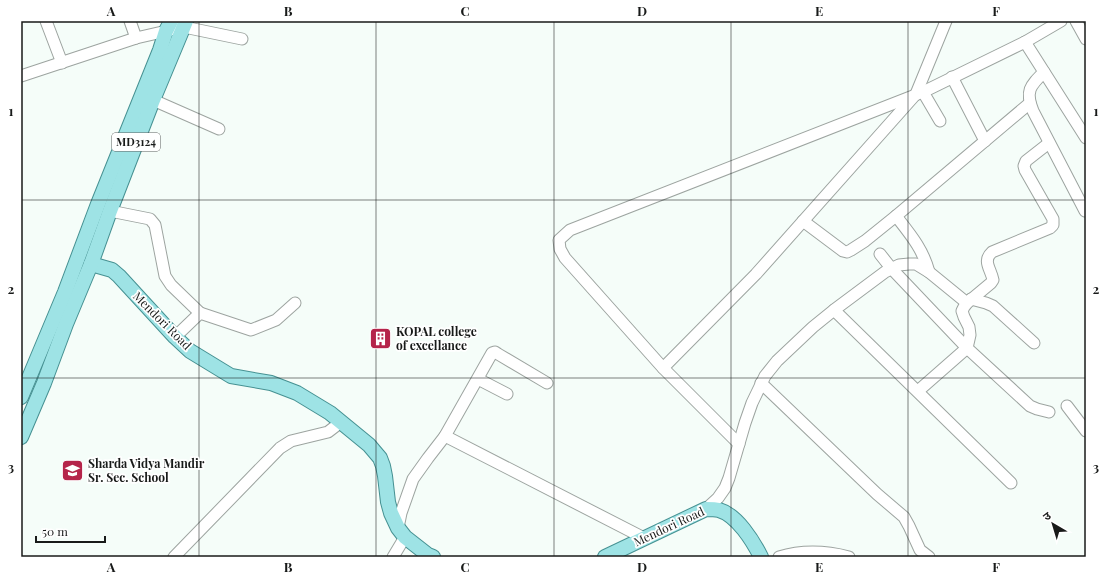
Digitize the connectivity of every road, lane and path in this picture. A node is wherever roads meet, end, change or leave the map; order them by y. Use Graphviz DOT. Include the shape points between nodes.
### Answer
graph roads {
  1 [pos="46,21"];
  2 [pos="130,21"];
  3 [pos="946,21"];
  4 [pos="1061,21"];
  5 [pos="1076,21"];
  6 [pos="177,25"];
  7 [pos="136,38"];
  8 [pos="1086,38"];
  9 [pos="242,39"];
  10 [pos="1025,42"];
  11 [pos="62,63"];
  12 [pos="1044,72"];
  13 [pos="21,76"];
  14 [pos="952,78"];
  15 [pos="919,93"];
  16 [pos="153,100"];
  17 [pos="1030,103"];
  18 [pos="940,121"];
  19 [pos="219,129"];
  20 [pos="1086,138"];
  21 [pos="985,141"];
  22 [pos="1049,143"];
  23 [pos="110,211"];
  24 [pos="1085,211"];
  25 [pos="896,216"];
  26 [pos="803,221"];
  27 [pos="880,254"];
  28 [pos="91,264"];
  29 [pos="891,268"];
  30 [pos="929,272"];
  31 [pos="969,301"];
  32 [pos="295,303"];
  33 [pos="834,310"];
  34 [pos="200,313"];
  35 [pos="175,337"];
  36 [pos="1034,343"];
  37 [pos="966,348"];
  38 [pos="663,368"];
  39 [pos="478,379"];
  40 [pos="547,383"];
  41 [pos="761,383"];
  42 [pos="918,391"];
  43 [pos="507,394"];
  44 [pos="21,397"];
  45 [pos="27,406"];
  46 [pos="1067,406"];
  47 [pos="1049,412"];
  48 [pos="341,422"];
  49 [pos="1086,431"];
  50 [pos="445,436"];
  51 [pos="21,437"];
  52 [pos="739,444"];
  53 [pos="1012,483"];
  54 [pos="706,509"];
  55 [pos="402,532"];
  56 [pos="644,538"];
  57 [pos="174,557"];
  58 [pos="393,557"];
  59 [pos="433,557"];
  60 [pos="605,557"];
  61 [pos="761,557"];
  62 [pos="778,557"];
  63 [pos="849,557"];
  64 [pos="929,557"];
  1 -- 11 [label="street"];
  2 -- 7 [label="street"];
  3 -- 15 [label="street"];
  4 -- 10 [label="street"];
  5 -- 8 [label="street"];
  6 -- 7 [label="street"];
  6 -- 9 [label="street"];
  6 -- 16 [label="main road, MD3124"];
  6 -- 44 [label="main road" via="160,50"];
  7 -- 11 [label="street"];
  10 -- 12 [label="street"];
  10 -- 14 [label="street"];
  11 -- 13 [label="street"];
  12 -- 17 [label="street" via="1032,84"];
  12 -- 20 [label="street"];
  14 -- 15 [label="street"];
  14 -- 21 [label="street"];
  15 -- 18 [label="street"];
  15 -- 26 [label="street"];
  15 -- 38 [label="street" via="564,234 559,240 565,258"];
  16 -- 19 [label="street"];
  16 -- 23 [label="main road, MD3124"];
  17 -- 21 [label="street"];
  17 -- 22 [label="street"];
  21 -- 25 [label="street"];
  22 -- 24 [label="street"];
  22 -- 31 [label="street" via="1026,161 1024,166 1053,219 1053,225 992,252 987,262 993,280"];
  23 -- 28 [label="main road, MD3124"];
  23 -- 34 [label="street" via="152,221 165,276"];
  25 -- 26 [label="street" via="847,252"];
  25 -- 30 [label="street" via="920,248"];
  26 -- 38 [label="street" via="756,274"];
  27 -- 29 [label="street"];
  28 -- 35 [label="main road, Mendori Road" via="116,273"];
  28 -- 45 [label="main road, MD3124"];
  29 -- 30 [label="street" via="916,264"];
  29 -- 33 [label="street"];
  29 -- 37 [label="street"];
  30 -- 31 [label="street"];
  31 -- 36 [label="street" via="993,306"];
  31 -- 37 [label="street" via="962,311 970,335"];
  32 -- 34 [label="street" via="276,320 251,330"];
  33 -- 41 [label="street" via="776,361"];
  33 -- 42 [label="street"];
  34 -- 35 [label="street"];
  35 -- 48 [label="main road, Mendori Road" via="190,351 231,376 271,383 297,393 322,407"];
  37 -- 42 [label="street"];
  37 -- 47 [label="street" via="1030,406"];
  38 -- 52 [label="street"];
  39 -- 40 [label="street" via="492,353 495,352"];
  39 -- 43 [label="street"];
  39 -- 50 [label="street"];
  41 -- 52 [label="street"];
  41 -- 64 [label="street" via="904,518 920,550"];
  42 -- 53 [label="street"];
  45 -- 51 [label="main road, MD3124"];
  46 -- 49 [label="street"];
  48 -- 55 [label="main road, Mendori Road" via="369,444 380,458 391,514"];
  48 -- 57 [label="street" via="328,432 291,441 280,448"];
  50 -- 55 [label="street" via="413,479 401,513"];
  50 -- 56 [label="street"];
  52 -- 54 [label="street" via="725,488"];
  54 -- 56 [label="main road, Mendori Road"];
  54 -- 61 [label="main road, Mendori Road" via="718,509 727,513 736,521"];
  55 -- 58 [label="street"];
  55 -- 59 [label="main road, Mendori Road"];
  56 -- 60 [label="main road, Mendori Road"];
  62 -- 63 [label="street" via="811,552"];
}
